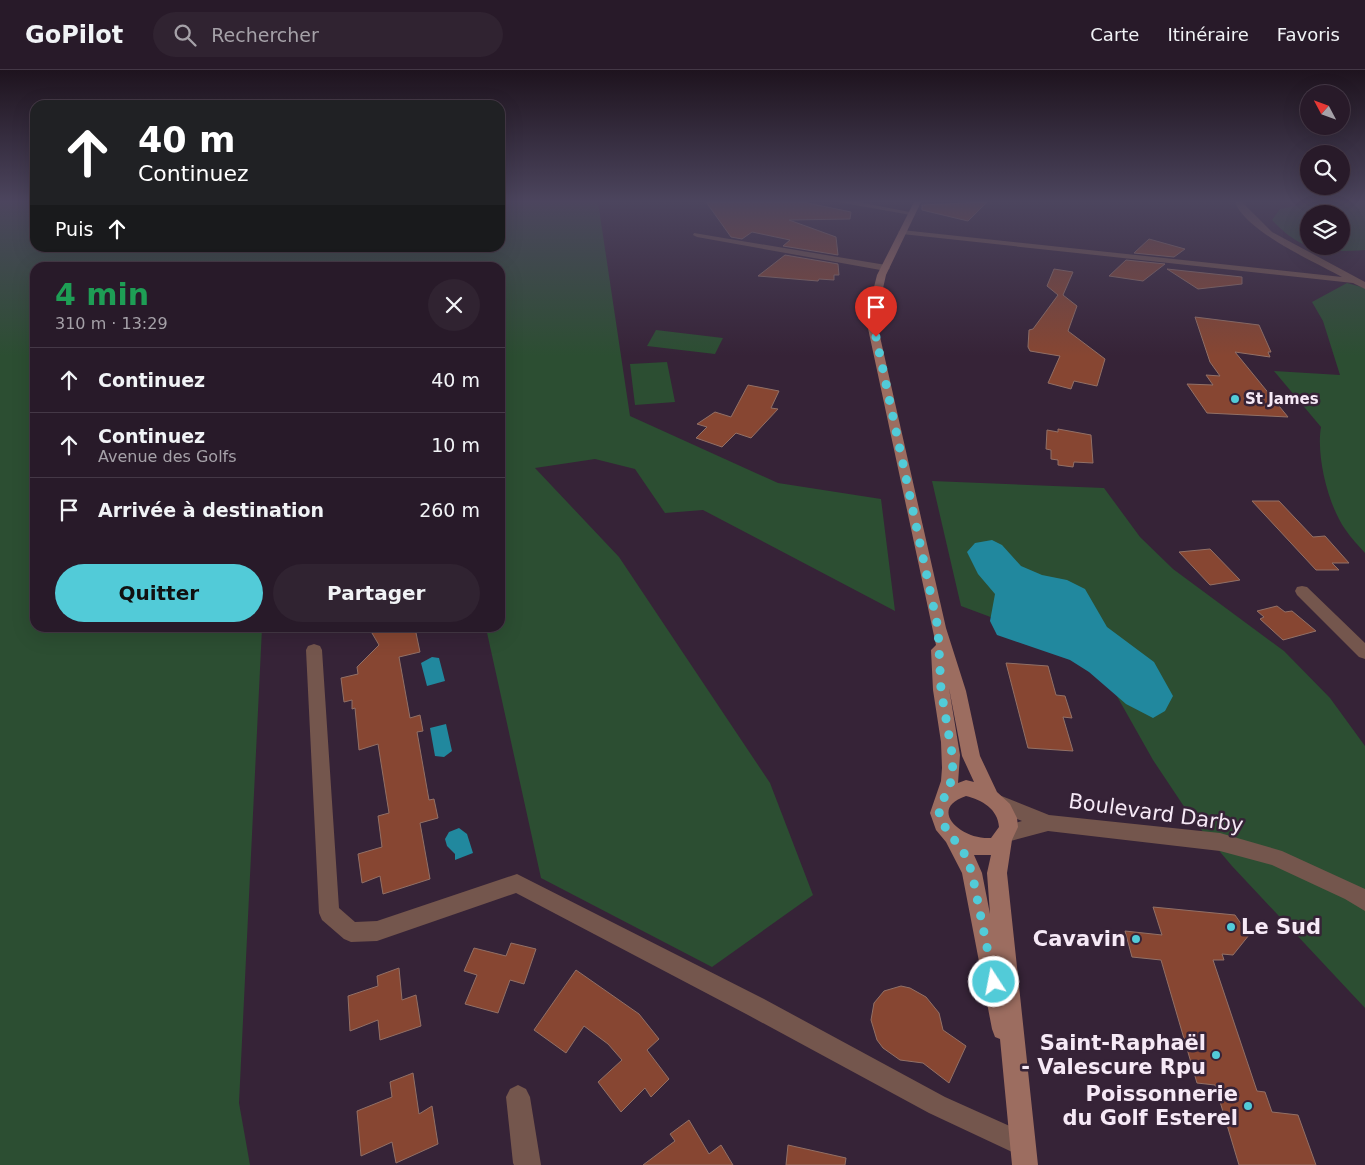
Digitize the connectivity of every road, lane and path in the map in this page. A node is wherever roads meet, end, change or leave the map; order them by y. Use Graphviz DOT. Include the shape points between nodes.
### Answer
graph roads {
  1 [pos="803,253"];
  2 [pos="893,253"];
  3 [pos="1101,253"];
  4 [pos="1303,253"];
  5 [pos="886,268"];
  6 [pos="1352,281"];
  7 [pos="1365,286"];
  8 [pos="1302,591"];
  9 [pos="938,628"];
  10 [pos="314,650"];
  11 [pos="1365,653"];
  12 [pos="946,794"];
  13 [pos="994,799"];
  14 [pos="1048,823"];
  15 [pos="1005,837"];
  16 [pos="954,838"];
  17 [pos="1365,902"];
  18 [pos="518,1097"];
  19 [pos="1018,1108"];
  20 [pos="1024,1155"];
  21 [pos="528,1165"];
  1 -- 5 [label="street"];
  2 -- 5 [label="main road"];
  3 -- 6 [label="street"];
  4 -- 6 [label="street"];
  5 -- 9 [label="main road" via="871,302 871,318"];
  6 -- 7 [label="street"];
  8 -- 11 [label="street"];
  9 -- 12 [label="main road" via="941,690 953,759 952,779"];
  9 -- 13 [label="main road" via="958,691 971,756"];
  10 -- 20 [label="street" via="329,913 350,932 377,932 517,883 756,1007"];
  12 -- 13 [label="main road" via="966,788"];
  12 -- 16 [label="main road" via="941,801 940,820"];
  13 -- 14 [label="street, Boulevard Darby"];
  13 -- 15 [label="main road" via="1006,813"];
  14 -- 15 [label="street, Boulevard Darby"];
  14 -- 17 [label="street, Boulevard Darby" via="1220,842 1275,856 1352,892"];
  15 -- 16 [label="main road" via="995,846 980,848"];
  15 -- 19 [label="main road" via="997,873"];
  16 -- 19 [label="main road" via="972,873"];
  18 -- 21 [label="street"];
  19 -- 20 [label="main road"];
}
